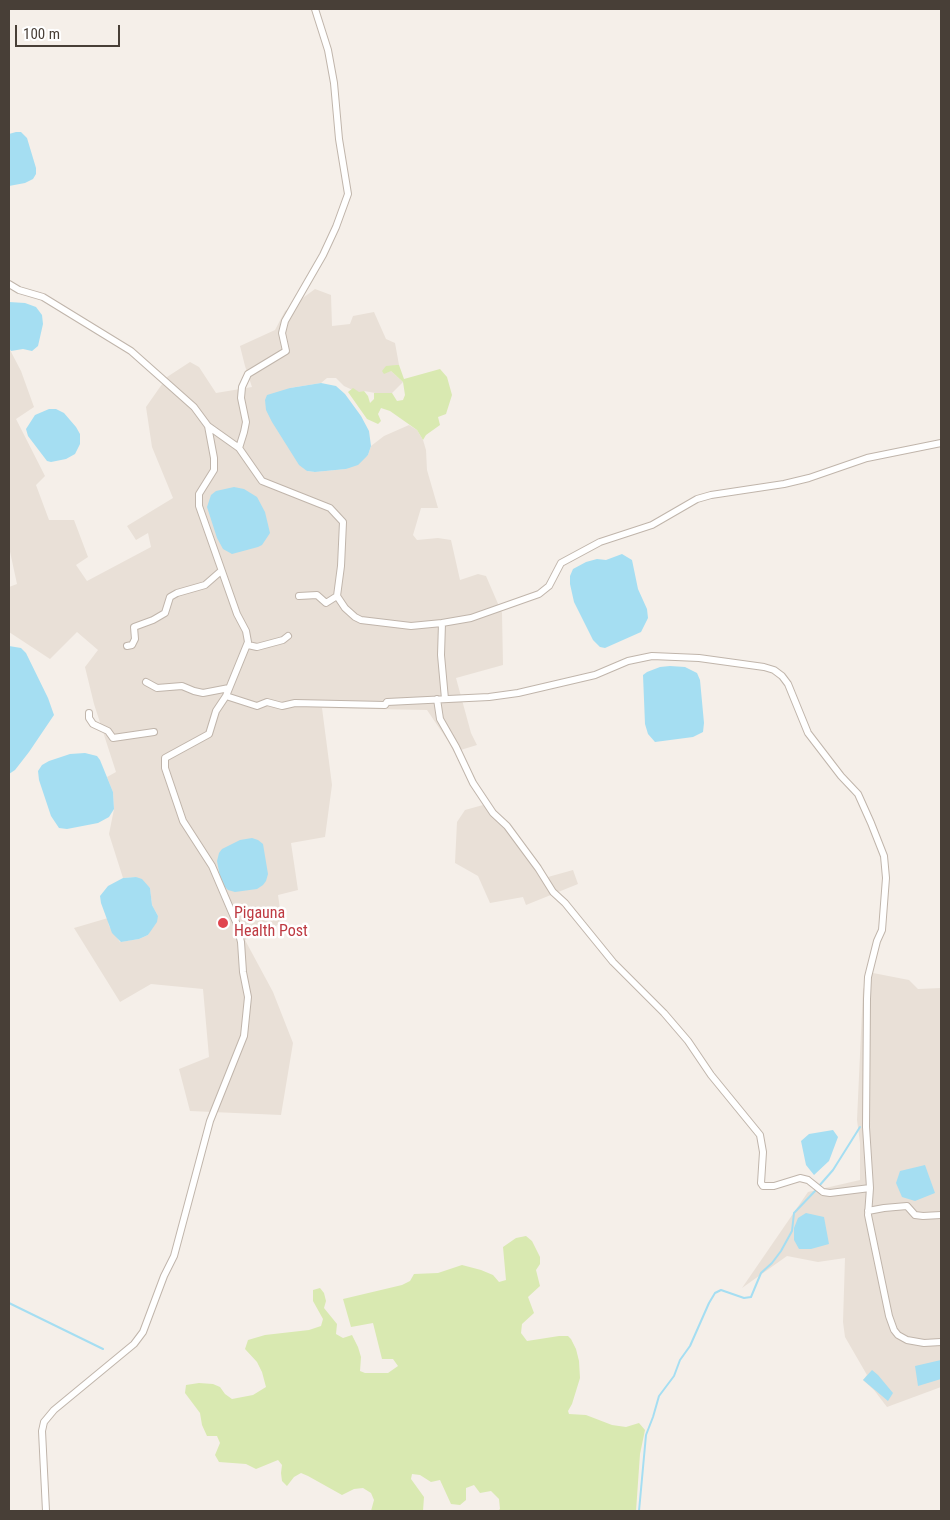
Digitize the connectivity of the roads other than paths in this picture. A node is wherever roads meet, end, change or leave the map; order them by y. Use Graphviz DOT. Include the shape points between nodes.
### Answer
graph roads {
  1 [pos="315,9"];
  2 [pos="9,284"];
  3 [pos="208,426"];
  4 [pos="941,443"];
  5 [pos="239,448"];
  6 [pos="222,571"];
  7 [pos="299,596"];
  8 [pos="337,596"];
  9 [pos="442,623"];
  10 [pos="288,636"];
  11 [pos="248,645"];
  12 [pos="127,646"];
  13 [pos="146,682"];
  14 [pos="229,688"];
  15 [pos="226,696"];
  16 [pos="437,699"];
  17 [pos="445,699"];
  18 [pos="89,713"];
  19 [pos="154,732"];
  20 [pos="870,1188"];
  21 [pos="868,1211"];
  22 [pos="941,1214"];
  23 [pos="941,1342"];
  24 [pos="46,1511"];
  1 -- 5 [label="street" via="334,83 348,194 323,255 285,321 282,333 286,351 248,374 242,387 240,398 246,422"];
  2 -- 3 [label="street" via="43,297 131,351 194,407"];
  3 -- 5 [label="street"];
  3 -- 6 [label="street" via="214,470 200,494 200,506"];
  4 -- 9 [label="street" via="867,458 784,484 698,499 652,525 600,542 561,564 549,586 539,594 471,618"];
  5 -- 8 [label="street" via="262,481 330,508 343,522 342,566"];
  6 -- 11 [label="street" via="246,631"];
  6 -- 12 [label="street" via="205,586 170,597 164,614 134,627 135,640"];
  7 -- 8 [label="street" via="317,595 326,602"];
  8 -- 9 [label="street" via="345,608 361,620 412,626"];
  9 -- 17 [label="street"];
  10 -- 11 [label="street" via="257,647"];
  11 -- 14 [label="street"];
  13 -- 14 [label="street" via="157,688 182,686 204,693"];
  14 -- 15 [label="street"];
  15 -- 16 [label="street" via="257,706 267,702 282,706 295,703 385,704"];
  15 -- 24 [label="street" via="216,711 209,734 165,758 165,768 183,821 212,866 236,922 248,997 244,1036 210,1122 174,1256 143,1332 134,1344 54,1410 44,1422"];
  16 -- 17 [label="street"];
  16 -- 20 [label="street" via="440,719 472,783 493,813 507,826 553,892 613,962 688,1041 760,1135 763,1186 800,1178 823,1192"];
  17 -- 20 [label="street" via="518,693 595,675 628,661 652,656 699,658 764,668 774,670 786,680 808,733 858,794 884,856 886,878 882,930 867,991 866,1108"];
  18 -- 19 [label="street" via="93,724 108,731 113,738"];
  20 -- 21 [label="street"];
  21 -- 22 [label="street" via="907,1206 915,1215"];
  21 -- 23 [label="street" via="894,1330 907,1340"];
}
